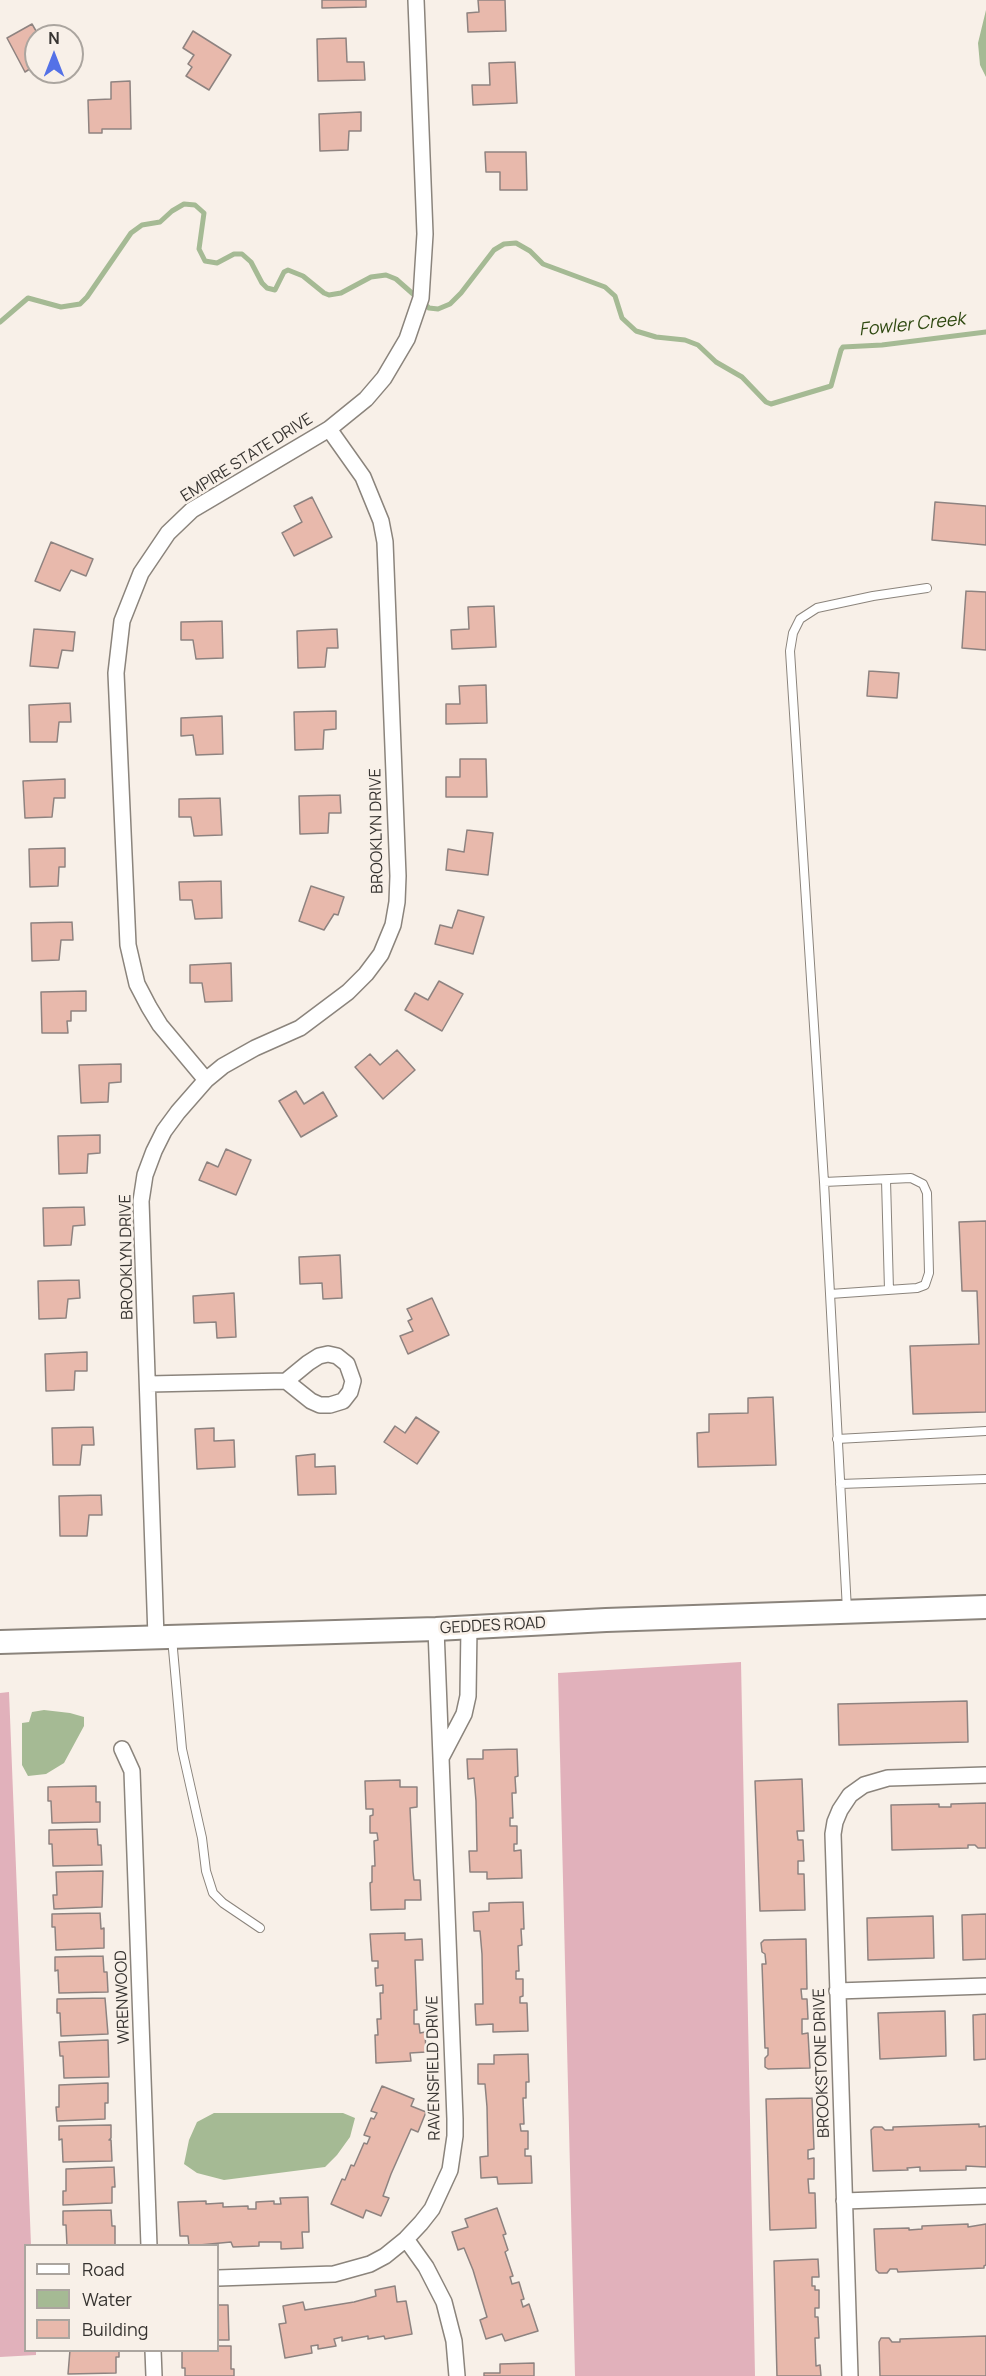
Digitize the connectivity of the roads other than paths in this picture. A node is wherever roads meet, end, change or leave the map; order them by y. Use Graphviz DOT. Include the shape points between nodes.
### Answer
graph roads {
  1 [pos="416,0"];
  2 [pos="329,429"];
  3 [pos="927,588"];
  4 [pos="206,1080"];
  5 [pos="886,1180"];
  6 [pos="824,1182"];
  7 [pos="889,1290"];
  8 [pos="830,1294"];
  9 [pos="286,1381"];
  10 [pos="149,1384"];
  11 [pos="986,1431"];
  12 [pos="837,1439"];
  13 [pos="986,1479"];
  14 [pos="840,1484"];
  15 [pos="986,1607"];
  16 [pos="847,1612"];
  17 [pos="470,1627"];
  18 [pos="436,1629"];
  19 [pos="164,1637"];
  20 [pos="0,1642"];
  21 [pos="122,1749"];
  22 [pos="441,1756"];
  23 [pos="986,1774"];
  24 [pos="260,1928"];
  25 [pos="986,1986"];
  26 [pos="837,1991"];
  27 [pos="986,2196"];
  28 [pos="844,2201"];
  29 [pos="406,2239"];
  30 [pos="149,2244"];
  31 [pos="219,2278"];
  32 [pos="153,2352"];
  33 [pos="154,2376"];
  34 [pos="457,2376"];
  35 [pos="850,2376"];
  1 -- 2 [label="street, EMPIRE STATE DRIVE" via="424,234 421,298 407,339 384,378 366,399"];
  2 -- 4 [label="street, BROOKLYN DRIVE" via="363,477 385,542 398,876 393,925 381,954 348,992 300,1028 223,1066"];
  2 -- 4 [label="street, EMPIRE STATE DRIVE" via="192,510 168,533 141,573 122,621 116,673 128,945 137,984 149,1007"];
  3 -- 6 [label="lane" via="817,608 800,619 793,633 790,651"];
  4 -- 10 [label="street, BROOKLYN DRIVE" via="164,1131 145,1175 141,1202"];
  5 -- 6 [label="lane"];
  5 -- 7 [label="lane"];
  5 -- 7 [label="lane" via="911,1178 923,1184 927,1193 930,1273 925,1284 917,1288"];
  6 -- 8 [label="lane"];
  7 -- 8 [label="lane"];
  8 -- 12 [label="lane"];
  9 -- 10 [label="street"];
  10 -- 19 [label="street, BROOKLYN DRIVE"];
  11 -- 12 [label="lane"];
  12 -- 14 [label="lane"];
  13 -- 14 [label="lane"];
  14 -- 16 [label="lane"];
  15 -- 16 [label="main road, GEDDES ROAD"];
  16 -- 17 [label="main road, GEDDES ROAD"];
  17 -- 18 [label="main road, GEDDES ROAD"];
  17 -- 22 [label="street" via="464,1714"];
  18 -- 19 [label="main road, GEDDES ROAD"];
  18 -- 22 [label="street, RAVENSFIELD DRIVE"];
  19 -- 20 [label="main road, GEDDES ROAD"];
  19 -- 24 [label="lane" via="209,1882 223,1903"];
  21 -- 30 [label="street, WRENWOOD" via="132,1771"];
  22 -- 29 [label="street, RAVENSFIELD DRIVE" via="455,2136 450,2170 441,2192"];
  23 -- 26 [label="street, BROOKSTONE DRIVE" via="888,1778 864,1785 850,1795 840,1810 833,1834"];
  25 -- 26 [label="street"];
  26 -- 28 [label="street, BROOKSTONE DRIVE"];
  27 -- 28 [label="street"];
  28 -- 35 [label="street, BROOKSTONE DRIVE"];
  29 -- 31 [label="street, RAVENSFIELD DRIVE" via="370,2264 334,2274"];
  29 -- 34 [label="street" via="444,2302 454,2341"];
  32 -- 33 [label="street"];
}
